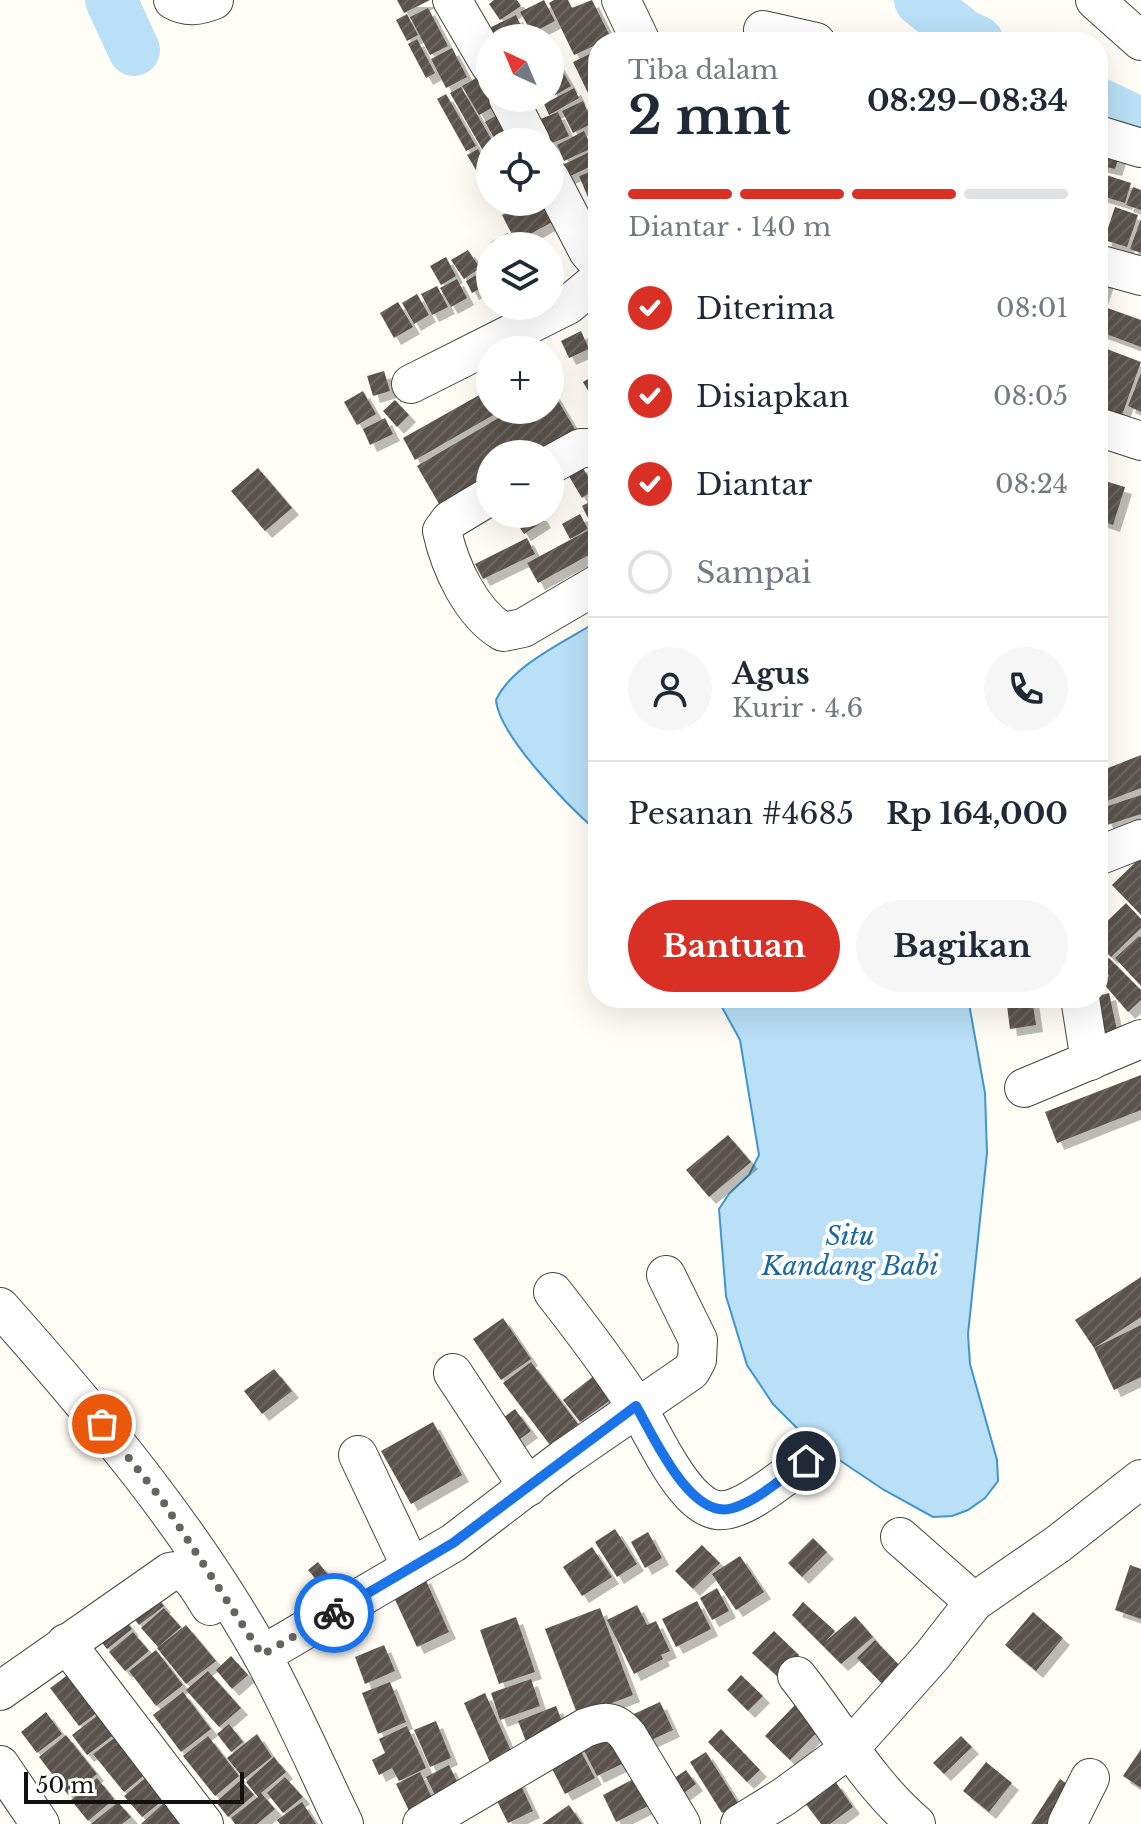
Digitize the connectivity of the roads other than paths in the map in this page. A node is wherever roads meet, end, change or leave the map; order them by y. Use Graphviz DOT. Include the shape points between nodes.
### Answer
graph roads {
  1 [pos="173,0"];
  2 [pos="214,0"];
  3 [pos="452,0"];
  4 [pos="621,0"];
  5 [pos="1095,0"];
  6 [pos="763,30"];
  7 [pos="636,32"];
  8 [pos="772,32"];
  9 [pos="1137,33"];
  10 [pos="476,41"];
  11 [pos="1108,138"];
  12 [pos="1141,148"];
  13 [pos="564,205"];
  14 [pos="588,251"];
  15 [pos="1108,267"];
  16 [pos="1141,276"];
  17 [pos="588,288"];
  18 [pos="411,384"];
  19 [pos="1108,430"];
  20 [pos="1141,441"];
  21 [pos="588,448"];
  22 [pos="564,457"];
  23 [pos="476,504"];
  24 [pos="588,590"];
  25 [pos="1140,841"];
  26 [pos="1108,852"];
  27 [pos="1082,1008"];
  28 [pos="1141,1039"];
  29 [pos="1090,1061"];
  30 [pos="1024,1088"];
  31 [pos="666,1275"];
  32 [pos="553,1292"];
  33 [pos="0,1307"];
  34 [pos="453,1373"];
  35 [pos="636,1406"];
  36 [pos="358,1455"];
  37 [pos="806,1461"];
  38 [pos="1141,1479"];
  39 [pos="528,1487"];
  40 [pos="900,1537"];
  41 [pos="411,1567"];
  42 [pos="974,1602"];
  43 [pos="66,1643"];
  44 [pos="262,1655"];
  45 [pos="797,1676"];
  46 [pos="0,1691"];
  47 [pos="850,1748"];
  48 [pos="0,1765"];
  49 [pos="1090,1778"];
  50 [pos="40,1824"];
  51 [pos="204,1824"];
  52 [pos="330,1824"];
  53 [pos="344,1824"];
  54 [pos="422,1824"];
  55 [pos="681,1824"];
  56 [pos="740,1824"];
  57 [pos="916,1824"];
  58 [pos="1067,1824"];
  1 -- 2 [label="street" via="188,6"];
  3 -- 10 [label="street"];
  4 -- 7 [label="street"];
  5 -- 9 [label="street"];
  6 -- 8 [label="street"];
  11 -- 12 [label="street"];
  13 -- 14 [label="street"];
  15 -- 16 [label="street"];
  17 -- 18 [label="street" via="568,305"];
  19 -- 20 [label="street"];
  21 -- 22 [label="street"];
  23 -- 24 [label="street" via="442,531 458,577 491,625 503,632 523,628"];
  25 -- 26 [label="street"];
  27 -- 29 [label="street"];
  28 -- 29 [label="street"];
  29 -- 30 [label="street"];
  31 -- 35 [label="street" via="698,1340 697,1360 691,1371"];
  32 -- 35 [label="street"];
  33 -- 44 [label="street" via="87,1404 162,1500"];
  34 -- 39 [label="street"];
  35 -- 37 [label="street" via="691,1494 716,1510 746,1502"];
  35 -- 39 [label="street"];
  36 -- 41 [label="street"];
  38 -- 42 [label="street"];
  39 -- 41 [label="street"];
  40 -- 42 [label="street"];
  41 -- 44 [label="street"];
  42 -- 47 [label="street"];
  43 -- 46 [label="street"];
  43 -- 51 [label="street"];
  43 -- 52 [label="street" via="170,1572 185,1573 265,1693"];
  44 -- 53 [label="street"];
  45 -- 47 [label="street"];
  47 -- 56 [label="street"];
  47 -- 57 [label="street"];
  48 -- 50 [label="street"];
  49 -- 58 [label="street"];
  54 -- 55 [label="street" via="603,1722 619,1725 628,1736"];
}
